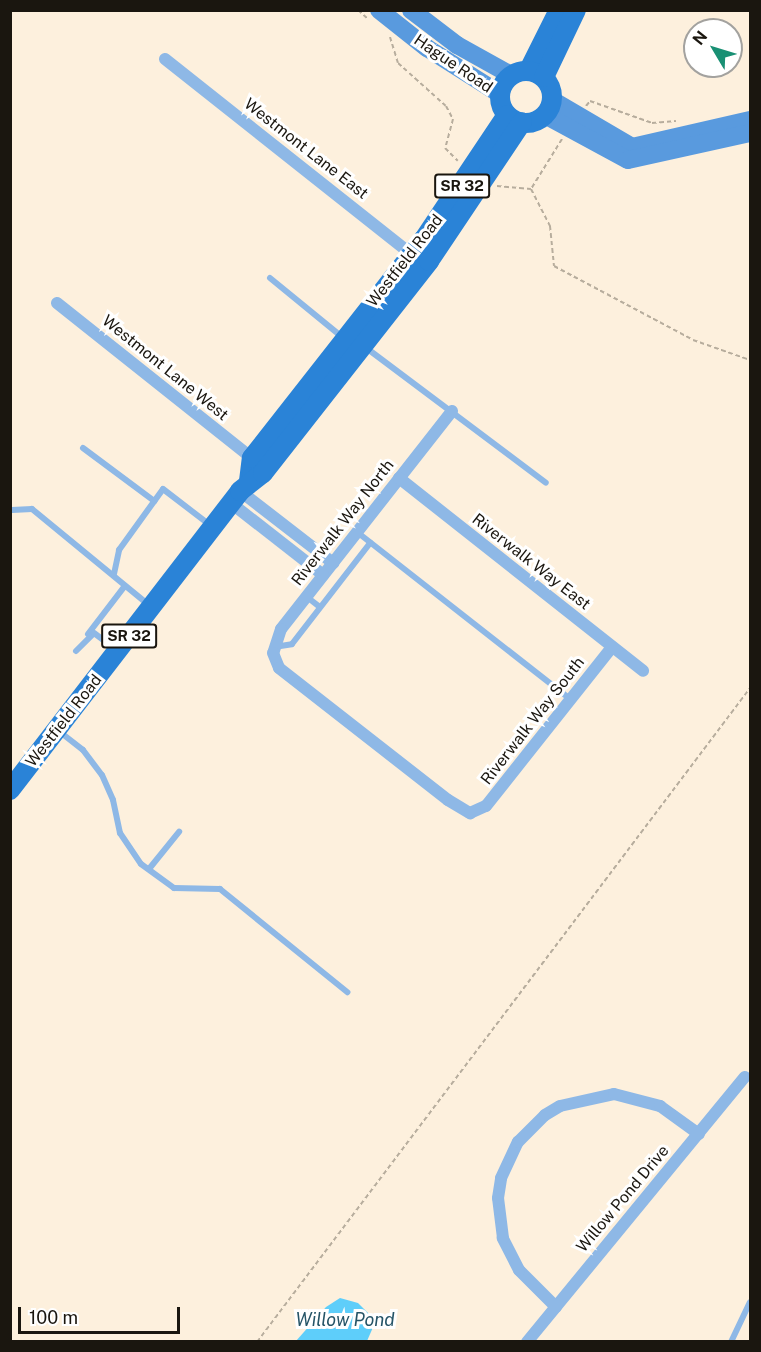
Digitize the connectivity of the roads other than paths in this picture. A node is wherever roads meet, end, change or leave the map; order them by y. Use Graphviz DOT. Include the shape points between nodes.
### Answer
graph roads {
  1 [pos="411,10"];
  2 [pos="559,10"];
  3 [pos="576,10"];
  4 [pos="376,17"];
  5 [pos="165,58"];
  6 [pos="528,74"];
  7 [pos="500,94"];
  8 [pos="549,108"];
  9 [pos="515,119"];
  10 [pos="750,120"];
  11 [pos="750,133"];
  12 [pos="418,260"];
  13 [pos="270,278"];
  14 [pos="57,303"];
  15 [pos="354,342"];
  16 [pos="452,411"];
  17 [pos="83,448"];
  18 [pos="252,458"];
  19 [pos="399,478"];
  20 [pos="546,483"];
  21 [pos="240,492"];
  22 [pos="154,501"];
  23 [pos="12,510"];
  24 [pos="212,527"];
  25 [pos="357,532"];
  26 [pos="370,543"];
  27 [pos="333,563"];
  28 [pos="114,574"];
  29 [pos="323,575"];
  30 [pos="124,587"];
  31 [pos="307,597"];
  32 [pos="152,607"];
  33 [pos="320,607"];
  34 [pos="88,634"];
  35 [pos="273,647"];
  36 [pos="612,647"];
  37 [pos="76,651"];
  38 [pos="118,651"];
  39 [pos="643,671"];
  40 [pos="570,699"];
  41 [pos="57,729"];
  42 [pos="10,790"];
  43 [pos="179,832"];
  44 [pos="148,869"];
  45 [pos="347,992"];
  46 [pos="745,1077"];
  47 [pos="699,1134"];
  48 [pos="750,1302"];
  49 [pos="556,1307"];
  50 [pos="527,1341"];
  51 [pos="732,1341"];
  1 -- 6 [label="main road, Hague Road" via="457,45"];
  2 -- 6 [label="main road"];
  3 -- 6 [label="main road"];
  4 -- 7 [label="main road, Hague Road"];
  5 -- 12 [label="street, Westmont Lane East"];
  6 -- 7 [label="main road"];
  6 -- 8 [label="main road" via="552,89"];
  7 -- 9 [label="main road"];
  8 -- 9 [label="main road"];
  8 -- 10 [label="main road" via="632,147"];
  8 -- 11 [label="main road" via="628,160"];
  9 -- 12 [label="main road, Westfield Road / SR 32" via="466,181"];
  12 -- 15 [label="main road, Westfield Road / SR 32"];
  13 -- 15 [label="lane"];
  14 -- 18 [label="street, Westmont Lane West"];
  15 -- 16 [label="lane"];
  15 -- 18 [label="main road, Westfield Road / SR 32"];
  15 -- 21 [label="main road, Westfield Road / SR 32" via="263,472"];
  16 -- 19 [label="street, Riverwalk Way North"];
  16 -- 20 [label="lane"];
  17 -- 22 [label="lane"];
  18 -- 21 [label="main road"];
  19 -- 25 [label="street, Riverwalk Way North"];
  19 -- 36 [label="street, Riverwalk Way East"];
  21 -- 24 [label="main road, Westfield Road / SR 32"];
  21 -- 27 [label="street"];
  21 -- 29 [label="street"];
  22 -- 24 [label="lane" via="162,489"];
  22 -- 28 [label="lane" via="119,550"];
  23 -- 28 [label="lane" via="32,509"];
  24 -- 32 [label="main road, Westfield Road / SR 32"];
  25 -- 26 [label="lane"];
  25 -- 27 [label="street, Riverwalk Way North"];
  26 -- 33 [label="lane"];
  26 -- 40 [label="lane"];
  27 -- 29 [label="street, Riverwalk Way North"];
  28 -- 30 [label="lane"];
  29 -- 31 [label="street, Riverwalk Way North"];
  30 -- 32 [label="lane"];
  30 -- 34 [label="lane"];
  31 -- 33 [label="lane"];
  31 -- 35 [label="street, Riverwalk Way North" via="279,632"];
  32 -- 38 [label="main road, Westfield Road / SR 32"];
  33 -- 35 [label="lane" via="292,644"];
  34 -- 37 [label="lane"];
  34 -- 38 [label="lane" via="94,633"];
  35 -- 40 [label="street, Riverwalk Way South" via="274,660 285,674 462,811 477,812"];
  36 -- 39 [label="street, Riverwalk Way East"];
  36 -- 40 [label="street, Riverwalk Way South"];
  38 -- 41 [label="main road, Westfield Road / SR 32"];
  41 -- 42 [label="main road, Westfield Road / SR 32"];
  41 -- 44 [label="lane" via="83,750 102,775 113,800 120,833"];
  43 -- 44 [label="lane"];
  44 -- 45 [label="lane" via="174,888 220,889"];
  46 -- 47 [label="street, Willow Pond Drive"];
  47 -- 49 [label="street, Willow Pond Drive"];
  47 -- 49 [label="street" via="660,1106 614,1094 560,1106 518,1142 505,1168 498,1198 503,1238 519,1270"];
  48 -- 51 [label="lane"];
  49 -- 50 [label="street, Willow Pond Drive"];
}
